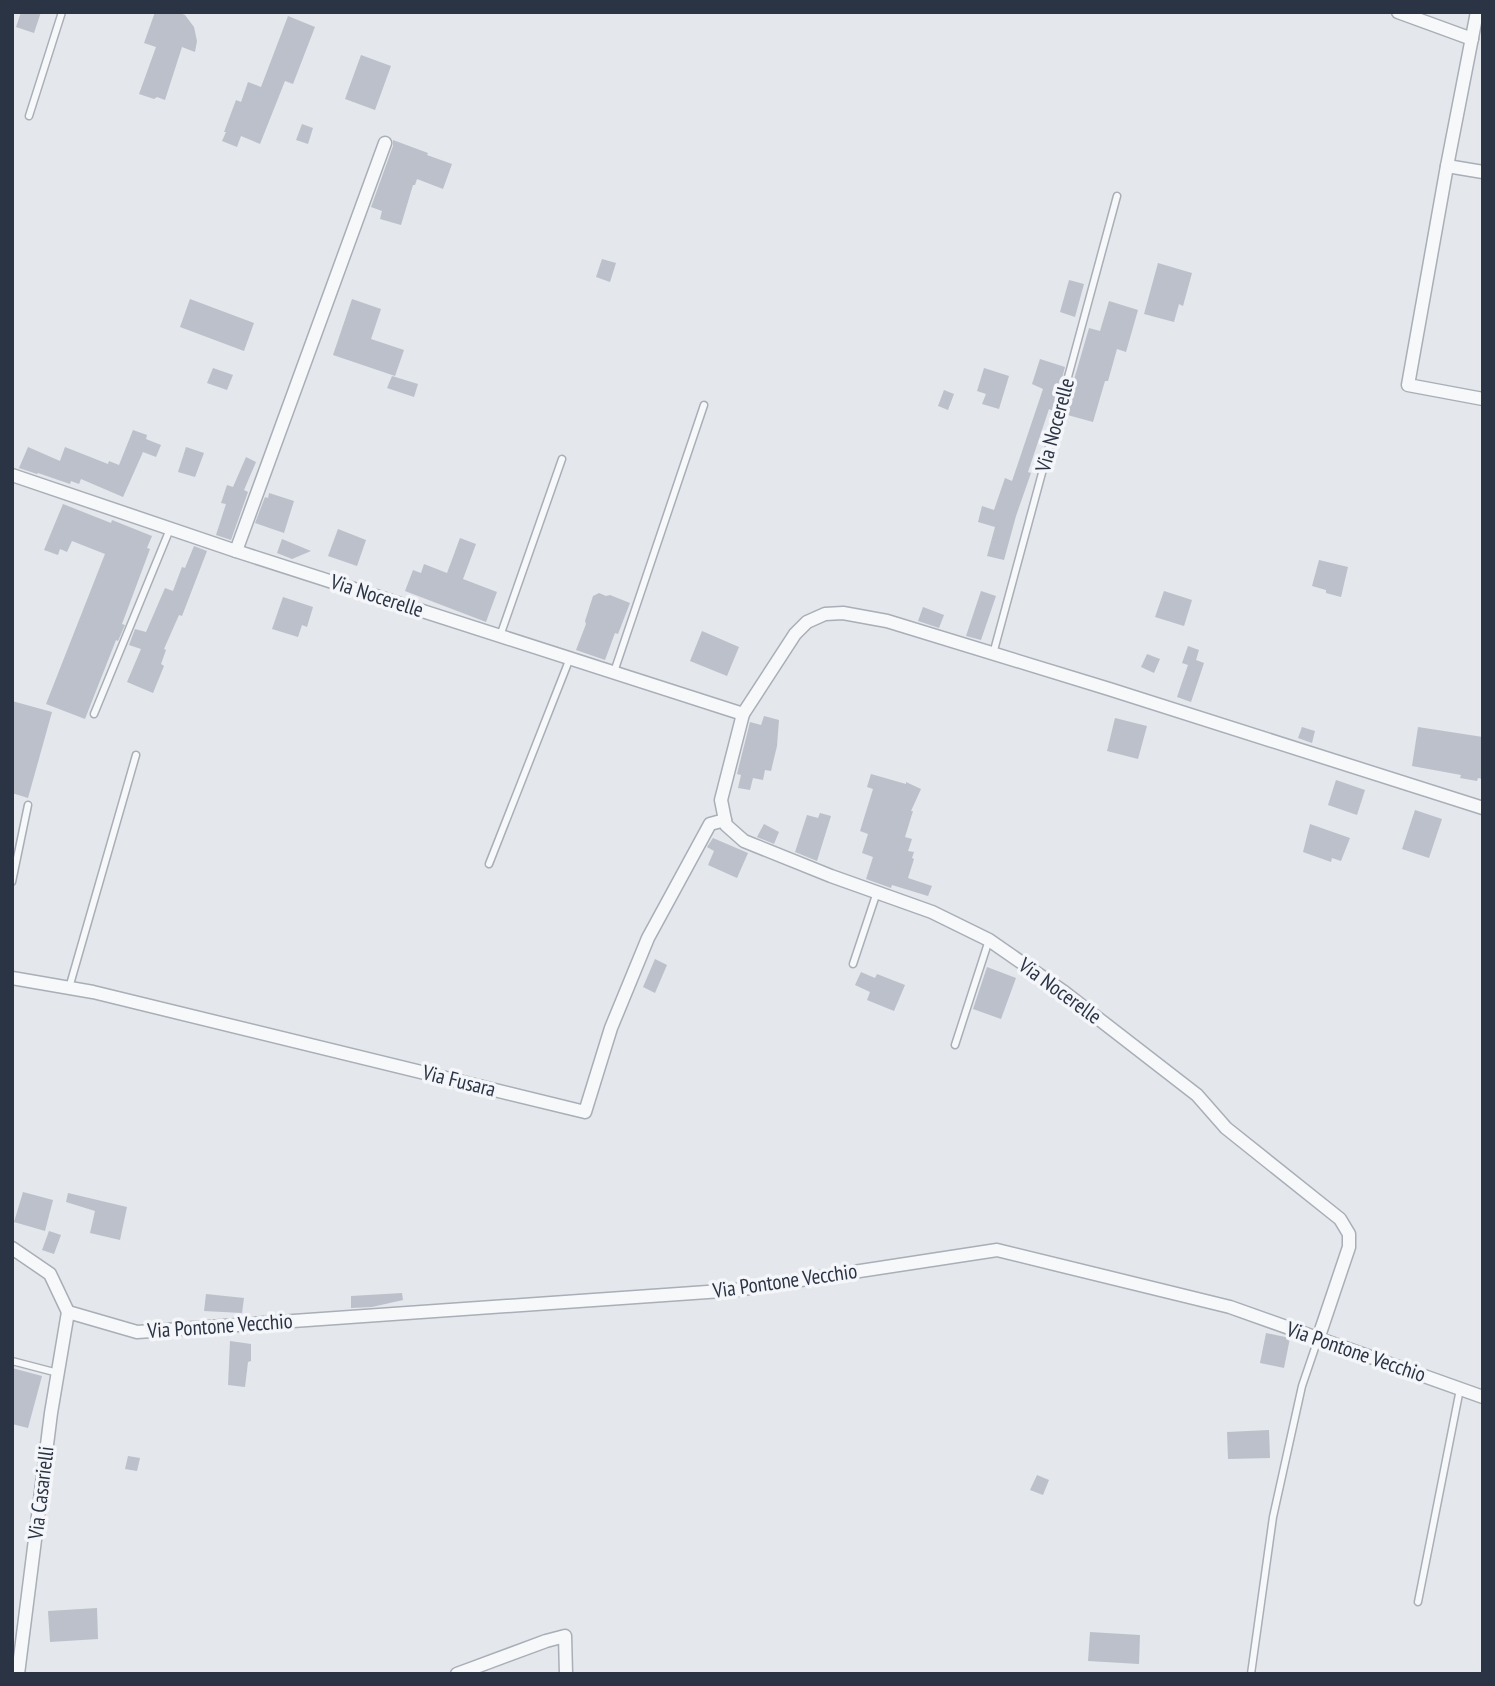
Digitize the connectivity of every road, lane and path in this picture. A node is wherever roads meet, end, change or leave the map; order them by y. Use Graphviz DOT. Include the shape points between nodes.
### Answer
graph roads {
  1 [pos="62,12"];
  2 [pos="1398,12"];
  3 [pos="1477,12"];
  4 [pos="1472,39"];
  5 [pos="29,116"];
  6 [pos="385,143"];
  7 [pos="1447,166"];
  8 [pos="1483,172"];
  9 [pos="1117,196"];
  10 [pos="1483,399"];
  11 [pos="704,405"];
  12 [pos="562,459"];
  13 [pos="12,475"];
  14 [pos="170,528"];
  15 [pos="236,551"];
  16 [pos="500,636"];
  17 [pos="993,654"];
  18 [pos="570,658"];
  19 [pos="614,673"];
  20 [pos="94,714"];
  21 [pos="743,714"];
  22 [pos="136,755"];
  23 [pos="28,805"];
  24 [pos="1483,808"];
  25 [pos="725,820"];
  26 [pos="489,864"];
  27 [pos="12,882"];
  28 [pos="877,892"];
  29 [pos="989,940"];
  30 [pos="853,964"];
  31 [pos="12,978"];
  32 [pos="69,988"];
  33 [pos="955,1045"];
  34 [pos="12,1248"];
  35 [pos="68,1312"];
  36 [pos="1318,1339"];
  37 [pos="12,1362"];
  38 [pos="58,1373"];
  39 [pos="1460,1389"];
  40 [pos="1483,1397"];
  41 [pos="1418,1602"];
  42 [pos="18,1674"];
  43 [pos="457,1674"];
  44 [pos="566,1674"];
  45 [pos="1251,1674"];
  1 -- 5 [label="lane"];
  2 -- 4 [label="street"];
  3 -- 4 [label="street"];
  4 -- 7 [label="street"];
  6 -- 15 [label="street"];
  7 -- 8 [label="street"];
  7 -- 10 [label="street" via="1408,385"];
  9 -- 17 [label="lane, Via Nocerelle"];
  11 -- 19 [label="lane"];
  12 -- 16 [label="lane"];
  13 -- 14 [label="street, Via Nocerelle"];
  14 -- 15 [label="street, Via Nocerelle"];
  14 -- 20 [label="lane"];
  15 -- 16 [label="street, Via Nocerelle"];
  16 -- 18 [label="street, Via Nocerelle"];
  17 -- 21 [label="street" via="887,621 825,614 795,634"];
  17 -- 24 [label="street"];
  18 -- 19 [label="street, Via Nocerelle"];
  18 -- 26 [label="lane"];
  19 -- 21 [label="street, Via Nocerelle"];
  21 -- 25 [label="street" via="721,800"];
  22 -- 32 [label="lane"];
  23 -- 27 [label="lane"];
  25 -- 28 [label="street, Via Nocerelle" via="744,841"];
  25 -- 32 [label="street, Via Fusara" via="710,824 648,938 611,1028 584,1112"];
  28 -- 29 [label="street, Via Nocerelle"];
  28 -- 30 [label="lane"];
  29 -- 33 [label="lane"];
  29 -- 36 [label="street, Via Nocerelle" via="1065,992 1197,1095 1226,1128 1340,1219 1349,1234 1349,1247"];
  31 -- 32 [label="street, Via Fusara"];
  34 -- 35 [label="street" via="50,1274"];
  35 -- 36 [label="street, Via Pontone Vecchio" via="137,1332 736,1290 996,1250 1230,1307"];
  35 -- 38 [label="street, Via Casarielli"];
  36 -- 39 [label="street, Via Pontone Vecchio"];
  36 -- 45 [label="lane" via="1301,1386 1273,1517"];
  37 -- 38 [label="lane"];
  38 -- 42 [label="street, Via Casarielli"];
  39 -- 40 [label="street, Via Pontone Vecchio"];
  39 -- 41 [label="lane"];
  43 -- 44 [label="street" via="565,1636"];
}
